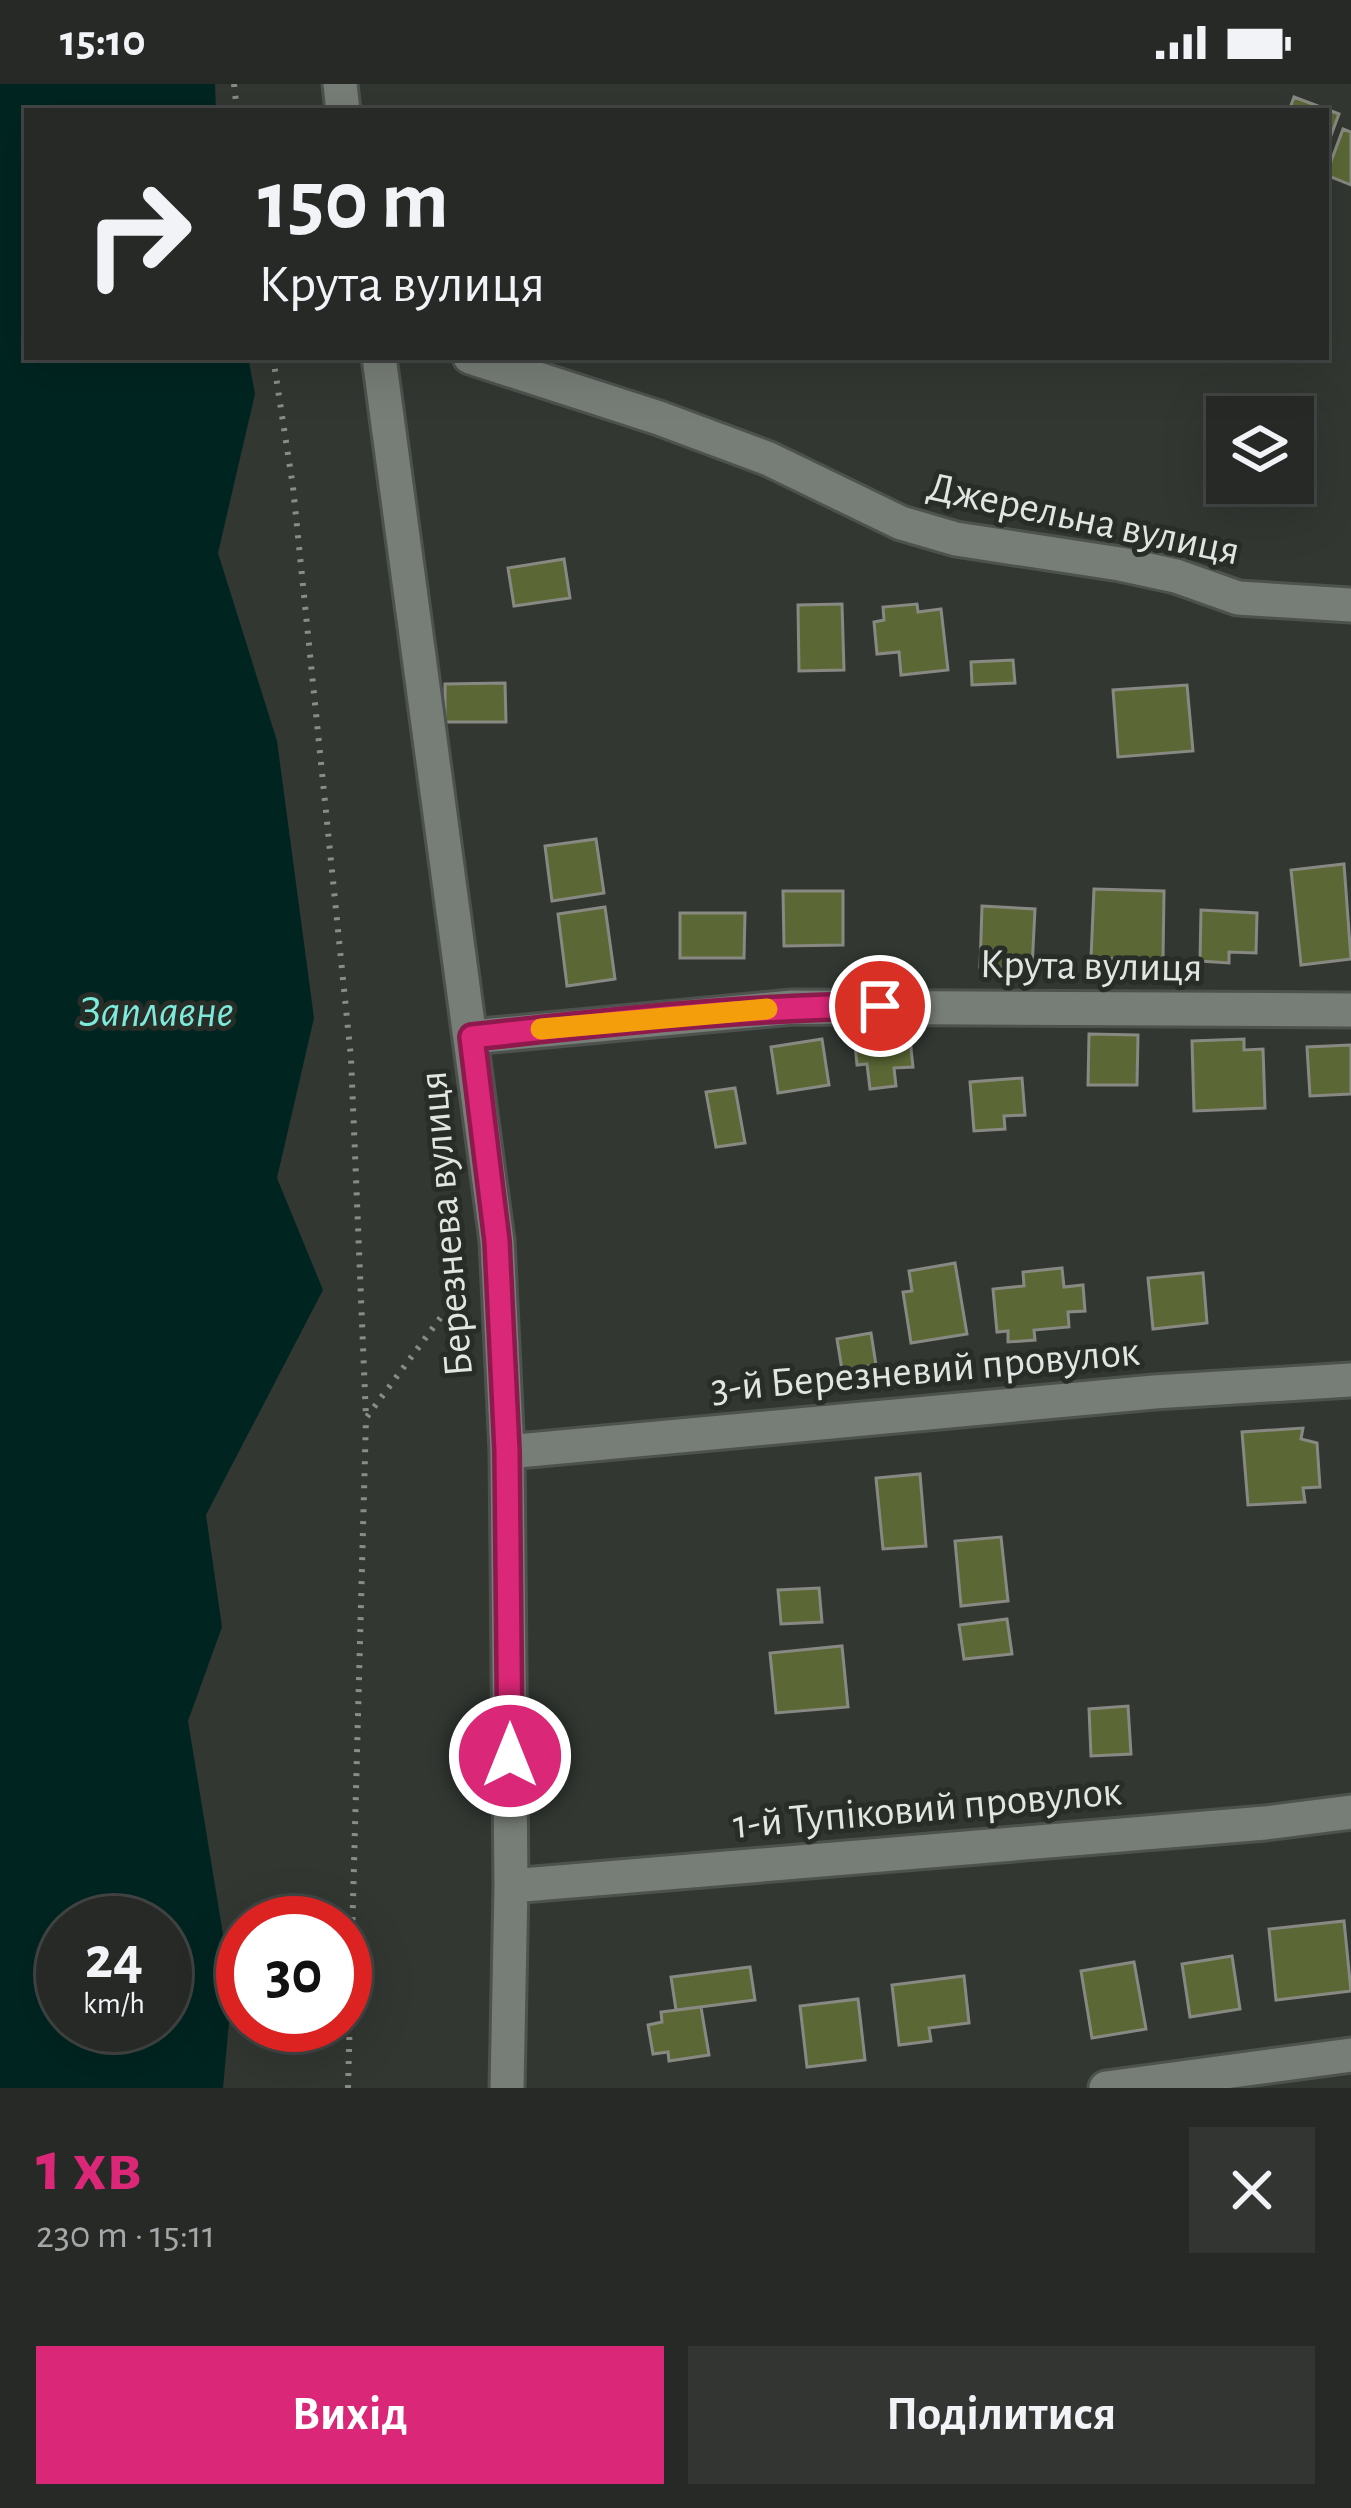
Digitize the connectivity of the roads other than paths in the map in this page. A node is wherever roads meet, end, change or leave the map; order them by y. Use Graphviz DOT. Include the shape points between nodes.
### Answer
graph roads {
  1 [pos="380,360"];
  2 [pos="479,360"];
  3 [pos="1351,605"];
  4 [pos="1351,1010"];
  5 [pos="472,1037"];
  6 [pos="1351,1380"];
  7 [pos="507,1451"];
  8 [pos="1351,1812"];
  9 [pos="511,1886"];
  10 [pos="1351,2055"];
  11 [pos="508,2088"];
  12 [pos="1106,2088"];
  1 -- 5 [label="street, Березнева вулиця"];
  2 -- 3 [label="street, Джерельна вулиця" via="747,451 901,523 956,539 1120,564 1238,598"];
  4 -- 5 [label="street, Крута вулиця" via="793,1007"];
  5 -- 7 [label="street, Березнева вулиця" via="497,1241"];
  6 -- 7 [label="street, 3-й Березневий провулок"];
  7 -- 9 [label="street, Березнева вулиця"];
  8 -- 9 [label="street, 1-й Тупіковий провулок"];
  9 -- 11 [label="street, Березнева вулиця"];
  10 -- 12 [label="street"];
}
